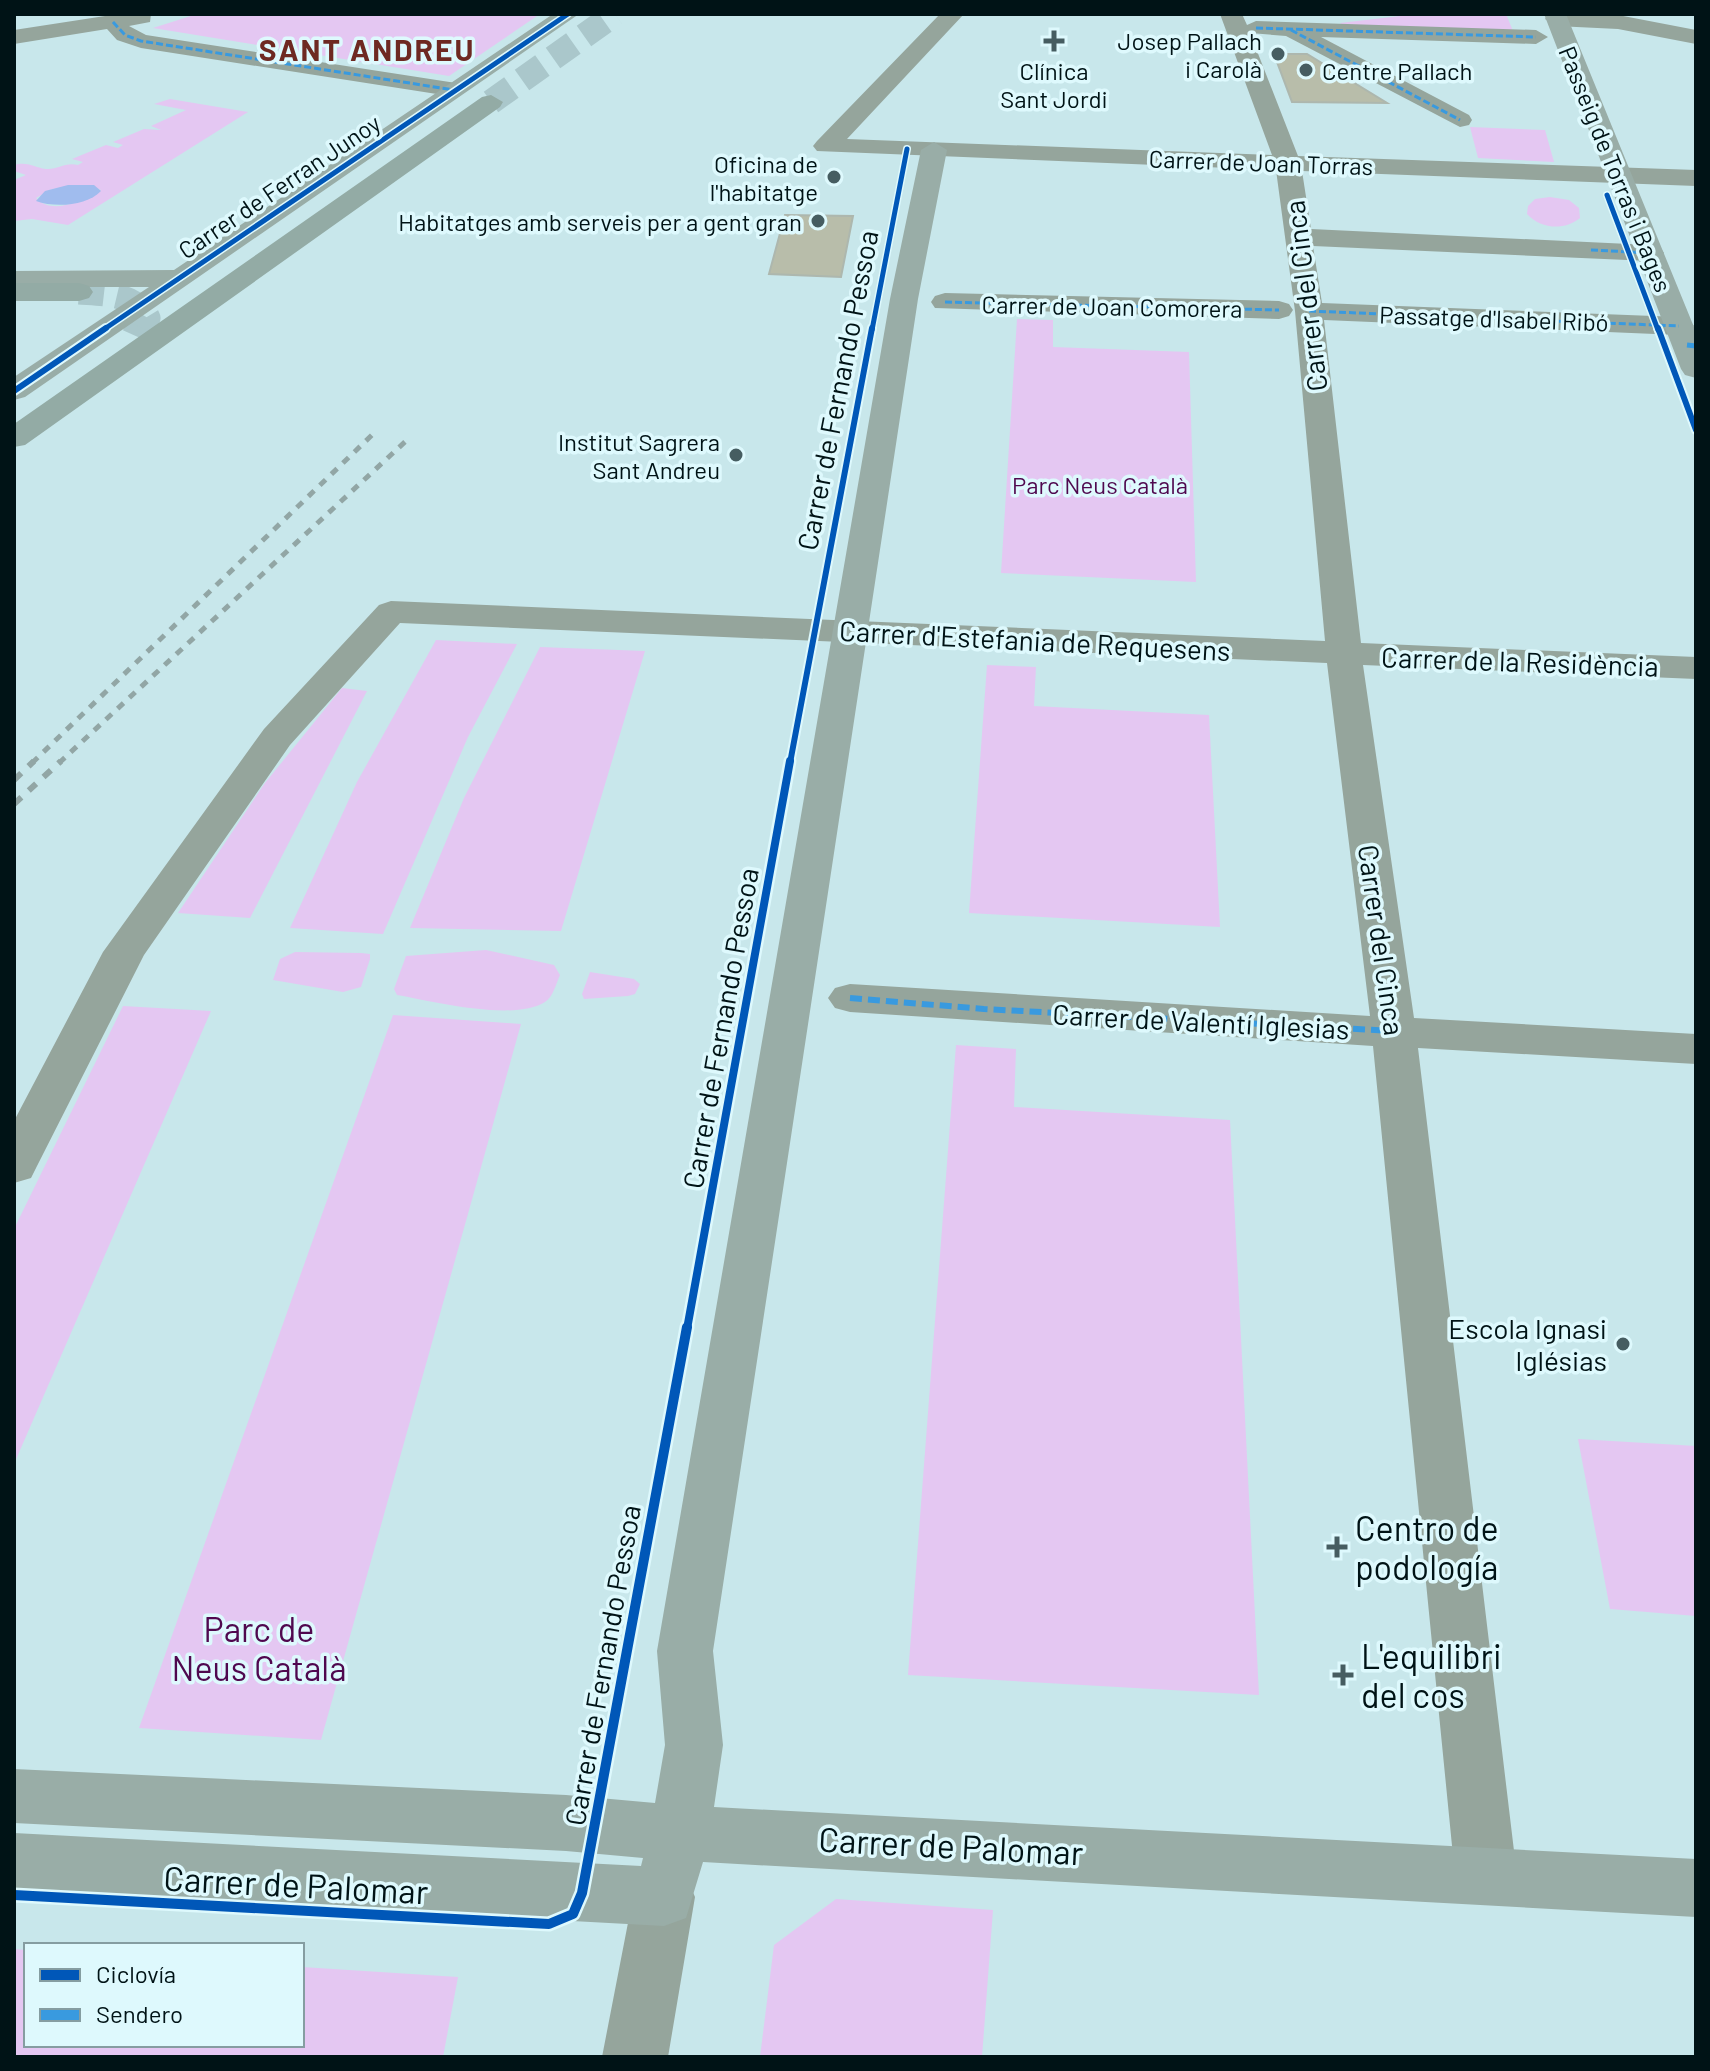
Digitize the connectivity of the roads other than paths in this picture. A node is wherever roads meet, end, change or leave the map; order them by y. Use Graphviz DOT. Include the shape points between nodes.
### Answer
graph roads {
  1 [pos="161,14"];
  2 [pos="568,14"];
  3 [pos="953,14"];
  4 [pos="1231,14"];
  5 [pos="1556,16"];
  6 [pos="113,22"];
  7 [pos="1256,28"];
  8 [pos="1288,29"];
  9 [pos="14,37"];
  10 [pos="1536,37"];
  11 [pos="1696,37"];
  12 [pos="456,90"];
  13 [pos="491,102"];
  14 [pos="1460,120"];
  15 [pos="934,150"];
  16 [pos="1288,163"];
  17 [pos="1619,175"];
  18 [pos="1696,178"];
  19 [pos="1299,237"];
  20 [pos="1650,253"];
  21 [pos="179,278"];
  22 [pos="14,279"];
  23 [pos="14,292"];
  24 [pos="79,292"];
  25 [pos="945,302"];
  26 [pos="1294,311"];
  27 [pos="1690,347"];
  28 [pos="14,391"];
  29 [pos="14,438"];
  30 [pos="852,631"];
  31 [pos="1344,654"];
  32 [pos="1696,668"];
  33 [pos="850,998"];
  34 [pos="1394,1031"];
  35 [pos="1696,1049"];
  36 [pos="14,1166"];
  37 [pos="14,1796"];
  38 [pos="680,1833"];
  39 [pos="14,1862"];
  40 [pos="1486,1876"];
  41 [pos="1696,1888"];
  42 [pos="664,1897"];
  43 [pos="635,2057"];
  1 -- 6 [label="street"];
  2 -- 12 [label="main road, Carrer de Ferran Junoy"];
  3 -- 15 [label="street, Carrer de Joan Torras" via="826,146"];
  4 -- 16 [label="street, Carrer del Cinca"];
  5 -- 11 [label="street"];
  5 -- 17 [label="main road, Passeig de Torras i Bages"];
  6 -- 9 [label="street"];
  6 -- 12 [label="street" via="125,35 141,41"];
  7 -- 8 [label="street"];
  8 -- 10 [label="street"];
  8 -- 14 [label="street"];
  12 -- 21 [label="main road, Carrer de Ferran Junoy"];
  13 -- 29 [label="highway" via="132,348"];
  15 -- 16 [label="street, Carrer de Joan Torras"];
  15 -- 30 [label="main road, Carrer de Fernando Pessoa" via="904,299"];
  16 -- 17 [label="street, Carrer de Joan Torras"];
  16 -- 19 [label="street, Carrer del Cinca"];
  17 -- 18 [label="street, Carrer de Joan Torras"];
  17 -- 20 [label="main road, Passeig de Torras i Bages"];
  19 -- 20 [label="street"];
  19 -- 26 [label="street, Carrer del Cinca"];
  20 -- 27 [label="main road, Passeig de Torras i Bages"];
  21 -- 22 [label="main road"];
  21 -- 28 [label="main road, Carrer de Ferran Junoy"];
  23 -- 24 [label="highway"];
  25 -- 26 [label="street, Carrer de Joan Comorera"];
  26 -- 27 [label="street, Passatge d'Isabel Ribó"];
  26 -- 31 [label="street, Carrer del Cinca"];
  30 -- 31 [label="street, Carrer d'Estefania de Requesens"];
  30 -- 36 [label="street, Carrer d'Estefania de Requesens" via="391,612 277,737 124,952"];
  30 -- 38 [label="main road, Carrer de Fernando Pessoa" via="685,1651 694,1745"];
  31 -- 32 [label="street, Carrer de la Residència"];
  31 -- 34 [label="street, Carrer del Cinca"];
  33 -- 34 [label="street, Carrer de Valentí Iglesias"];
  34 -- 35 [label="street, Carrer de Valentí Iglesias"];
  34 -- 40 [label="street, Carrer del Cinca"];
  37 -- 38 [label="main road, Carrer de Palomar"];
  38 -- 40 [label="main road, Carrer de Palomar"];
  38 -- 42 [label="main road, Carrer de Fernando Pessoa"];
  39 -- 42 [label="main road, Carrer de Palomar"];
  40 -- 41 [label="main road, Carrer de Palomar"];
  42 -- 43 [label="street, Carrer de Fernando Pessoa"];
}
